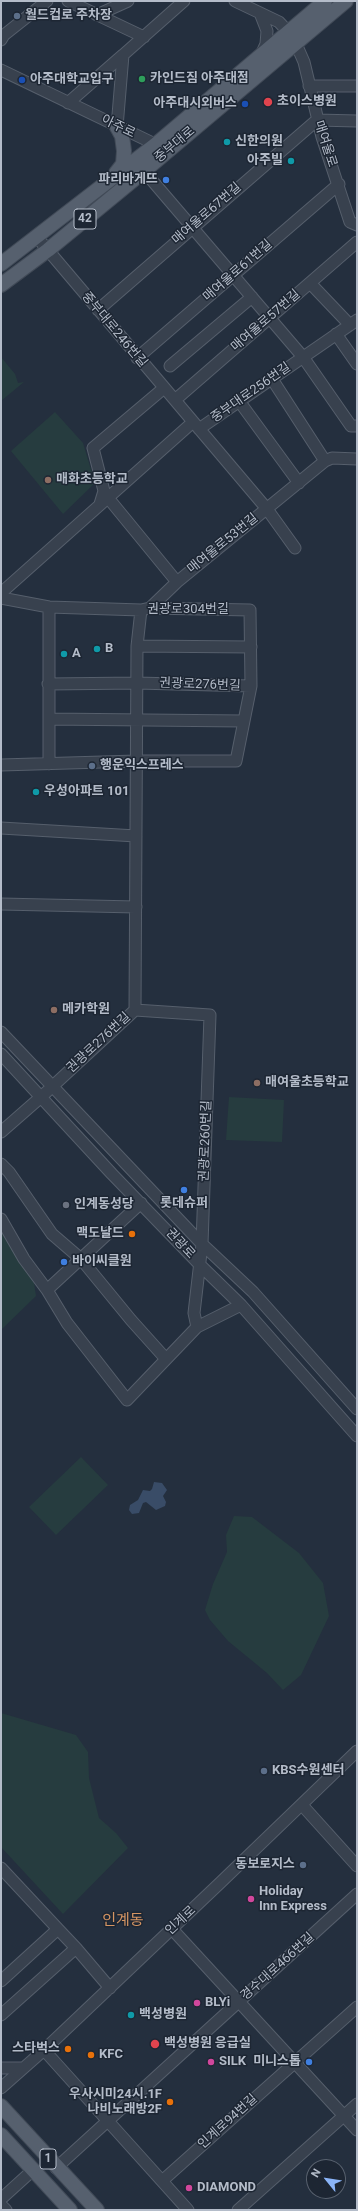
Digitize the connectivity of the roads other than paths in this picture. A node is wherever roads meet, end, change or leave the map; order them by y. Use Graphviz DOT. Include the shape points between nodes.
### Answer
graph roads {
  1 [pos="47,1"];
  2 [pos="128,1"];
  3 [pos="184,1"];
  4 [pos="236,1"];
  5 [pos="325,1"];
  6 [pos="346,1"];
  7 [pos="73,2"];
  8 [pos="260,13"];
  9 [pos="97,15"];
  10 [pos="2,36"];
  11 [pos="144,37"];
  12 [pos="292,37"];
  13 [pos="262,53"];
  14 [pos="123,55"];
  15 [pos="1,70"];
  16 [pos="309,86"];
  17 [pos="357,86"];
  18 [pos="68,103"];
  19 [pos="317,120"];
  20 [pos="357,121"];
  21 [pos="117,127"];
  22 [pos="162,148"];
  23 [pos="144,171"];
  24 [pos="112,180"];
  25 [pos="339,184"];
  26 [pos="357,225"];
  27 [pos="192,227"];
  28 [pos="36,236"];
  29 [pos="357,242"];
  30 [pos="48,250"];
  31 [pos="1,264"];
  32 [pos="233,275"];
  33 [pos="310,283"];
  34 [pos="1,285"];
  35 [pos="252,297"];
  36 [pos="98,310"];
  37 [pos="269,318"];
  38 [pos="353,322"];
  39 [pos="336,334"];
  40 [pos="303,357"];
  41 [pos="138,358"];
  42 [pos="357,364"];
  43 [pos="170,366"];
  44 [pos="272,379"];
  45 [pos="164,388"];
  46 [pos="175,400"];
  47 [pos="239,401"];
  48 [pos="196,426"];
  49 [pos="357,426"];
  50 [pos="357,459"];
  51 [pos="325,461"];
  52 [pos="299,483"];
  53 [pos="104,501"];
  54 [pos="267,509"];
  55 [pos="295,548"];
  56 [pos="177,582"];
  57 [pos="1,593"];
  58 [pos="1,598"];
  59 [pos="49,607"];
  60 [pos="146,609"];
  61 [pos="137,646"];
  62 [pos="251,647"];
  63 [pos="137,683"];
  64 [pos="48,684"];
  65 [pos="251,686"];
  66 [pos="49,718"];
  67 [pos="137,720"];
  68 [pos="243,721"];
  69 [pos="136,761"];
  70 [pos="49,764"];
  71 [pos="1,765"];
  72 [pos="1,828"];
  73 [pos="136,836"];
  74 [pos="1,904"];
  75 [pos="136,907"];
  76 [pos="135,1010"];
  77 [pos="1,1032"];
  78 [pos="1,1054"];
  79 [pos="53,1086"];
  80 [pos="41,1097"];
  81 [pos="1,1132"];
  82 [pos="1,1164"];
  83 [pos="141,1203"];
  84 [pos="1,1218"];
  85 [pos="202,1244"];
  86 [pos="81,1258"];
  87 [pos="201,1266"];
  88 [pos="47,1290"];
  89 [pos="241,1305"];
  90 [pos="197,1327"];
  91 [pos="166,1359"];
  92 [pos="357,1409"];
  93 [pos="357,1436"];
  94 [pos="357,1750"];
  95 [pos="302,1805"];
  96 [pos="357,1866"];
  97 [pos="1,1868"];
  98 [pos="357,1894"];
  99 [pos="172,1929"];
  100 [pos="58,1930"];
  101 [pos="76,1948"];
  102 [pos="1,1981"];
  103 [pos="110,1988"];
  104 [pos="239,2002"];
  105 [pos="357,2007"];
  106 [pos="1,2015"];
  107 [pos="44,2050"];
  108 [pos="295,2062"];
  109 [pos="1,2068"];
  110 [pos="23,2068"];
  111 [pos="1,2088"];
  112 [pos="357,2104"];
  113 [pos="1,2106"];
  114 [pos="344,2116"];
  115 [pos="108,2121"];
  116 [pos="357,2130"];
  117 [pos="1,2135"];
  118 [pos="56,2168"];
  119 [pos="33,2170"];
  120 [pos="162,2181"];
  121 [pos="1,2199"];
  122 [pos="1,2205"];
  123 [pos="6,2210"];
  124 [pos="70,2210"];
  125 [pos="97,2210"];
  126 [pos="188,2210"];
  127 [pos="238,2210"];
  1 -- 10 [label="street"];
  2 -- 9 [label="street"];
  3 -- 11 [label="street"];
  4 -- 8 [label="street"];
  5 -- 12 [label="main road, 중부대로 / 42"];
  6 -- 12 [label="main road, 중부대로 / 42"];
  7 -- 9 [label="street"];
  8 -- 12 [label="street" via="279,22"];
  8 -- 13 [label="street" via="267,31"];
  9 -- 11 [label="street"];
  11 -- 14 [label="street"];
  12 -- 13 [label="main road, 중부대로 / 42"];
  12 -- 16 [label="street, 매여울로" via="304,62"];
  12 -- 22 [label="main road, 중부대로 / 42"];
  13 -- 22 [label="main road, 중부대로 / 42"];
  14 -- 18 [label="street"];
  14 -- 21 [label="street"];
  15 -- 18 [label="street, 아주로"];
  16 -- 17 [label="street"];
  16 -- 19 [label="street, 매여울로"];
  18 -- 21 [label="street, 아주로"];
  19 -- 20 [label="street"];
  19 -- 25 [label="street, 매여울로"];
  19 -- 27 [label="street, 매여울로67번길"];
  21 -- 22 [label="street, 아주로"];
  21 -- 24 [label="main road" via="123,144 123,164"];
  22 -- 23 [label="main road, 중부대로 / 42"];
  22 -- 24 [label="main road, 중부대로 / 42"];
  23 -- 27 [label="street, 중부대로256번길"];
  23 -- 30 [label="main road, 중부대로 / 42"];
  24 -- 28 [label="main road, 중부대로 / 42"];
  25 -- 26 [label="street, 매여울로" via="350,222"];
  25 -- 32 [label="street, 매여울로61번길"];
  27 -- 32 [label="street, 중부대로256번길"];
  27 -- 36 [label="street, 매여울로67번길"];
  28 -- 30 [label="street, 중부대로246번길"];
  28 -- 31 [label="main road, 중부대로 / 42"];
  29 -- 33 [label="street, 매여울로57번길"];
  30 -- 34 [label="main road, 중부대로 / 42"];
  30 -- 36 [label="street, 중부대로246번길"];
  32 -- 35 [label="street, 중부대로256번길"];
  32 -- 41 [label="street, 매여울로61번길"];
  33 -- 37 [label="street, 매여울로57번길"];
  33 -- 38 [label="street, 중부대로256번길"];
  35 -- 37 [label="street, 중부대로256번길"];
  35 -- 43 [label="street"];
  36 -- 41 [label="street, 중부대로246번길"];
  37 -- 40 [label="street, 중부대로256번길"];
  37 -- 46 [label="street, 매여울로57번길"];
  38 -- 39 [label="street, 중부대로256번길"];
  39 -- 40 [label="street, 중부대로256번길"];
  39 -- 42 [label="street"];
  40 -- 44 [label="street, 중부대로256번길"];
  40 -- 49 [label="street, 중부대로256번길" via="351,426"];
  41 -- 45 [label="street, 중부대로246번길"];
  44 -- 47 [label="street, 중부대로256번길"];
  44 -- 51 [label="street"];
  45 -- 46 [label="street, 중부대로246번길"];
  45 -- 53 [label="street" via="93,448 104,491"];
  46 -- 48 [label="street, 중부대로246번길"];
  47 -- 48 [label="street, 중부대로256번길"];
  47 -- 52 [label="street"];
  48 -- 53 [label="street"];
  48 -- 54 [label="street, 중부대로246번길"];
  50 -- 51 [label="street" via="332,458"];
  51 -- 52 [label="street, 매여울로53번길"];
  52 -- 54 [label="street, 매여울로53번길"];
  53 -- 56 [label="street"];
  53 -- 57 [label="street"];
  54 -- 55 [label="street, 중부대로246번길"];
  54 -- 56 [label="street, 매여울로53번길"];
  56 -- 60 [label="street, 매여울로53번길"];
  58 -- 59 [label="street, 권광로304번길"];
  59 -- 60 [label="street, 권광로304번길"];
  59 -- 64 [label="street"];
  60 -- 61 [label="street, 권광로276번길"];
  60 -- 62 [label="street, 권광로304번길" via="250,610"];
  61 -- 62 [label="street"];
  61 -- 63 [label="street, 권광로276번길"];
  62 -- 65 [label="street, 권광로304번길"];
  63 -- 64 [label="street, 권광로276번길"];
  63 -- 65 [label="street, 권광로276번길"];
  63 -- 67 [label="street, 권광로276번길"];
  64 -- 66 [label="street"];
  65 -- 68 [label="street, 권광로276번길"];
  66 -- 67 [label="street"];
  66 -- 70 [label="street"];
  67 -- 68 [label="street"];
  67 -- 69 [label="street, 권광로276번길"];
  68 -- 69 [label="street, 권광로276번길" via="236,761"];
  69 -- 70 [label="street, 권광로276번길"];
  69 -- 73 [label="street, 권광로276번길"];
  70 -- 71 [label="street, 권광로276번길"];
  72 -- 73 [label="street"];
  73 -- 75 [label="street, 권광로276번길"];
  74 -- 75 [label="street"];
  75 -- 76 [label="street, 권광로276번길"];
  76 -- 79 [label="street, 권광로276번길"];
  76 -- 85 [label="street, 권광로260번길" via="210,1015"];
  77 -- 79 [label="street, 권광로"];
  78 -- 80 [label="street, 권광로"];
  79 -- 80 [label="street, 권광로276번길"];
  79 -- 85 [label="street, 권광로"];
  80 -- 81 [label="street, 권광로276번길"];
  80 -- 83 [label="street, 권광로"];
  82 -- 86 [label="street" via="52,1234"];
  83 -- 86 [label="street"];
  83 -- 87 [label="street, 권광로"];
  84 -- 88 [label="street" via="24,1259"];
  85 -- 87 [label="street, 권광로260번길"];
  85 -- 92 [label="street, 권광로" via="253,1292"];
  86 -- 88 [label="street"];
  86 -- 91 [label="street"];
  87 -- 89 [label="street, 권광로"];
  87 -- 90 [label="street, 권광로260번길" via="194,1313"];
  88 -- 91 [label="street" via="67,1323 127,1400"];
  89 -- 90 [label="street"];
  89 -- 93 [label="street, 권광로"];
  90 -- 91 [label="street"];
  94 -- 95 [label="street, 인계로"];
  95 -- 96 [label="street"];
  95 -- 99 [label="street, 인계로"];
  97 -- 100 [label="street"];
  98 -- 104 [label="street, 경수대로466번길"];
  99 -- 103 [label="street, 인계로"];
  99 -- 104 [label="street"];
  100 -- 101 [label="street"];
  100 -- 102 [label="street"];
  101 -- 103 [label="street"];
  101 -- 106 [label="street"];
  103 -- 107 [label="street, 인계로"];
  104 -- 108 [label="street"];
  104 -- 115 [label="street, 경수대로466번길"];
  105 -- 108 [label="street, 인계로94번길"];
  107 -- 110 [label="street, 인계로"];
  107 -- 115 [label="street"];
  108 -- 114 [label="street"];
  108 -- 120 [label="street, 인계로94번길"];
  109 -- 110 [label="street"];
  110 -- 111 [label="street, 인계로"];
  112 -- 114 [label="street"];
  113 -- 118 [label="main road, 1"];
  114 -- 116 [label="street"];
  114 -- 127 [label="street"];
  115 -- 118 [label="street, 경수대로466번길"];
  115 -- 120 [label="street"];
  117 -- 119 [label="main road, 1"];
  118 -- 125 [label="main road, 1"];
  119 -- 121 [label="street"];
  119 -- 124 [label="main road, 1"];
  120 -- 126 [label="street"];
  122 -- 123 [label="street"];
}
